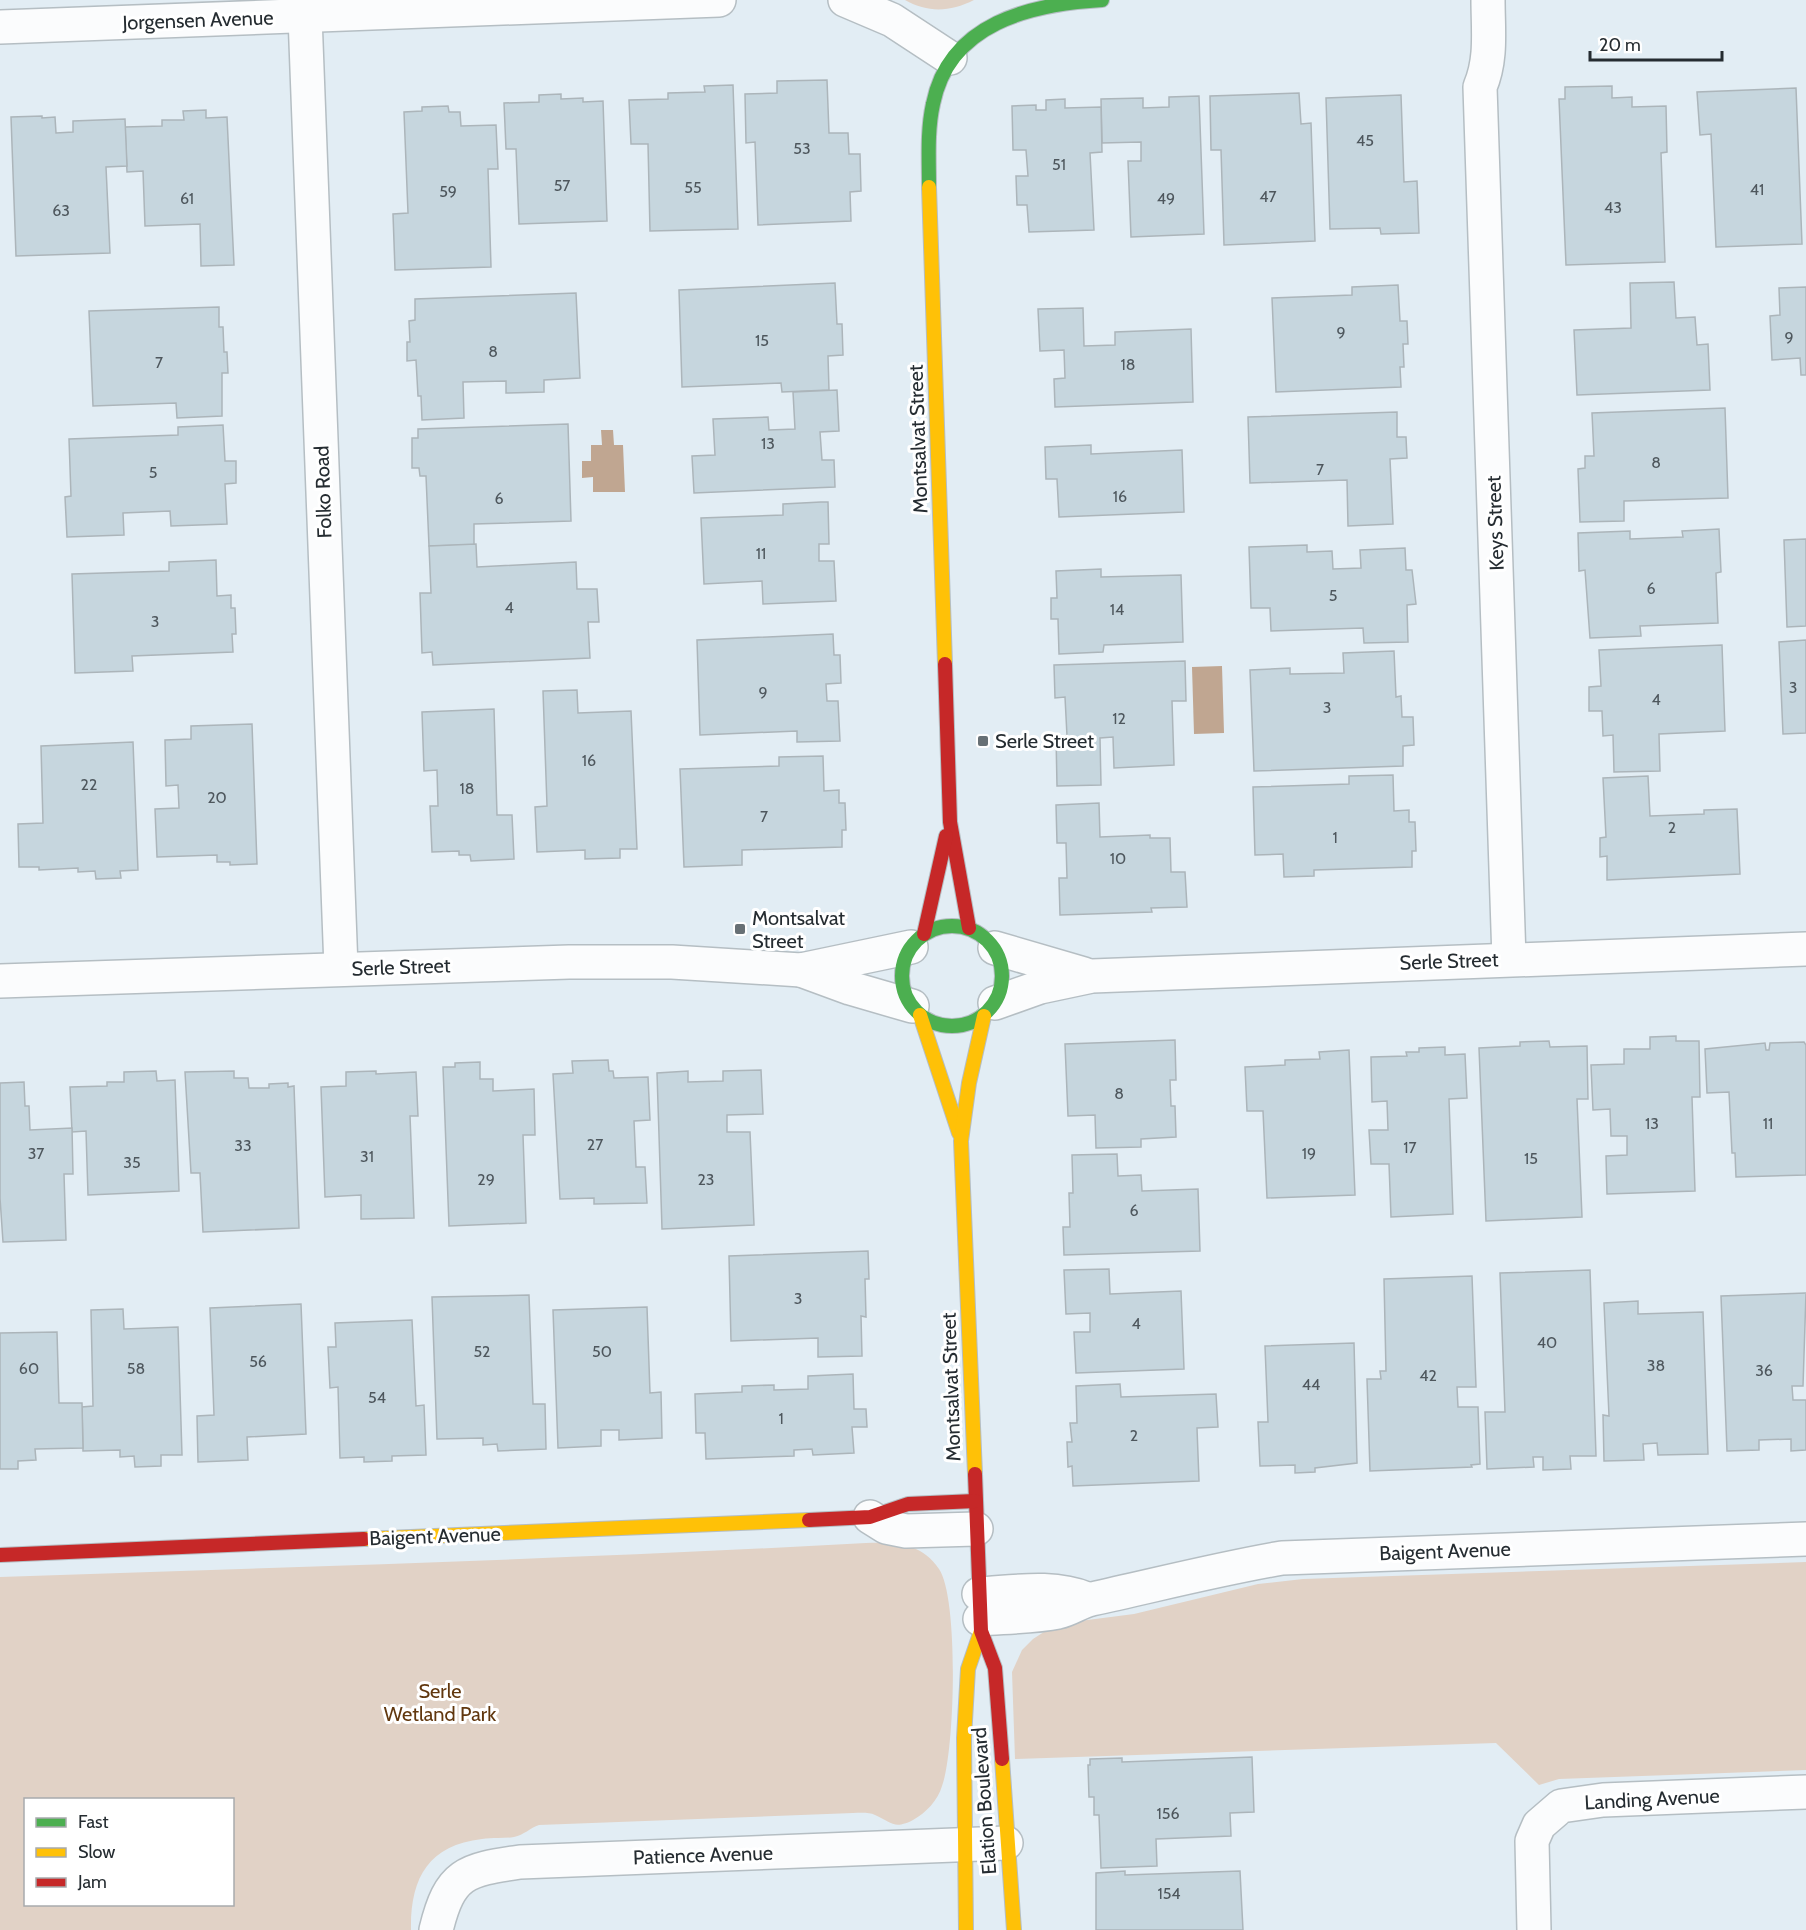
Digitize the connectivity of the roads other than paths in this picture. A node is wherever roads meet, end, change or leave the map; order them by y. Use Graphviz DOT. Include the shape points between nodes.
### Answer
graph roads {
  1 [pos="719,0"];
  2 [pos="845,0"];
  3 [pos="1102,0"];
  4 [pos="1467,0"];
  5 [pos="1488,0"];
  6 [pos="305,16"];
  7 [pos="0,27"];
  8 [pos="950,58"];
  9 [pos="1480,87"];
  10 [pos="950,822"];
  11 [pos="969,928"];
  12 [pos="917,940"];
  13 [pos="995,948"];
  14 [pos="1806,949"];
  15 [pos="1509,959"];
  16 [pos="341,969"];
  17 [pos="801,969"];
  18 [pos="1092,976"];
  19 [pos="0,981"];
  20 [pos="989,1010"];
  21 [pos="916,1011"];
  22 [pos="961,1141"];
  23 [pos="975,1515"];
  24 [pos="870,1517"];
  25 [pos="1806,1539"];
  26 [pos="0,1555"];
  27 [pos="980,1615"];
  28 [pos="994,1668"];
  29 [pos="968,1669"];
  30 [pos="1806,1792"];
  31 [pos="1006,1843"];
  32 [pos="963,1845"];
  33 [pos="436,1930"];
  34 [pos="966,1930"];
  35 [pos="1014,1930"];
  36 [pos="1534,1930"];
  1 -- 6 [label="street, Jorgensen Avenue"];
  2 -- 8 [label="street" via="892,20"];
  3 -- 8 [label="street" via="1043,5 1005,16 972,36"];
  4 -- 9 [label="street, Keys Street" via="1469,59"];
  5 -- 9 [label="street, Keys Street" via="1489,57"];
  6 -- 7 [label="street, Jorgensen Avenue"];
  6 -- 16 [label="street, Folko Road"];
  8 -- 10 [label="street, Montsalvat Street" via="936,91 930,131 929,196"];
  9 -- 15 [label="street, Keys Street"];
  10 -- 11 [label="street, Montsalvat Street"];
  10 -- 12 [label="street, Montsalvat Street"];
  11 -- 12 [label="street" via="938,927"];
  11 -- 13 [label="street"];
  12 -- 17 [label="street, Serle Street"];
  12 -- 21 [label="street" via="904,961 902,977 904,993"];
  13 -- 18 [label="street, Serle Street"];
  13 -- 20 [label="street" via="1002,966 1002,986"];
  14 -- 15 [label="street, Serle Street"];
  15 -- 18 [label="street, Serle Street"];
  16 -- 17 [label="street, Serle Street" via="672,962"];
  16 -- 19 [label="street, Serle Street"];
  17 -- 21 [label="street, Serle Street"];
  18 -- 20 [label="street, Serle Street" via="1040,987"];
  20 -- 21 [label="street" via="959,1026 931,1022"];
  20 -- 22 [label="street, Montsalvat Street" via="969,1083"];
  21 -- 22 [label="street, Montsalvat Street"];
  22 -- 23 [label="street, Montsalvat Street"];
  23 -- 24 [label="street, Baigent Avenue" via="906,1531 886,1527"];
  23 -- 27 [label="street, Montsalvat Street"];
  24 -- 26 [label="street, Baigent Avenue"];
  25 -- 27 [label="street, Baigent Avenue" via="1282,1558 1089,1599 1073,1609 1055,1613"];
  27 -- 28 [label="street, Montsalvat Street"];
  27 -- 29 [label="street, Montsalvat Street"];
  28 -- 31 [label="street, Elation Boulevard"];
  29 -- 32 [label="street, Elation Boulevard"];
  30 -- 36 [label="street, Landing Avenue" via="1603,1800 1561,1806 1539,1825 1533,1841"];
  31 -- 32 [label="street, Patience Avenue"];
  31 -- 35 [label="street, Elation Boulevard"];
  32 -- 33 [label="street, Patience Avenue" via="532,1862 481,1868 463,1877 450,1890 440,1908"];
  32 -- 34 [label="street, Elation Boulevard"];
}
